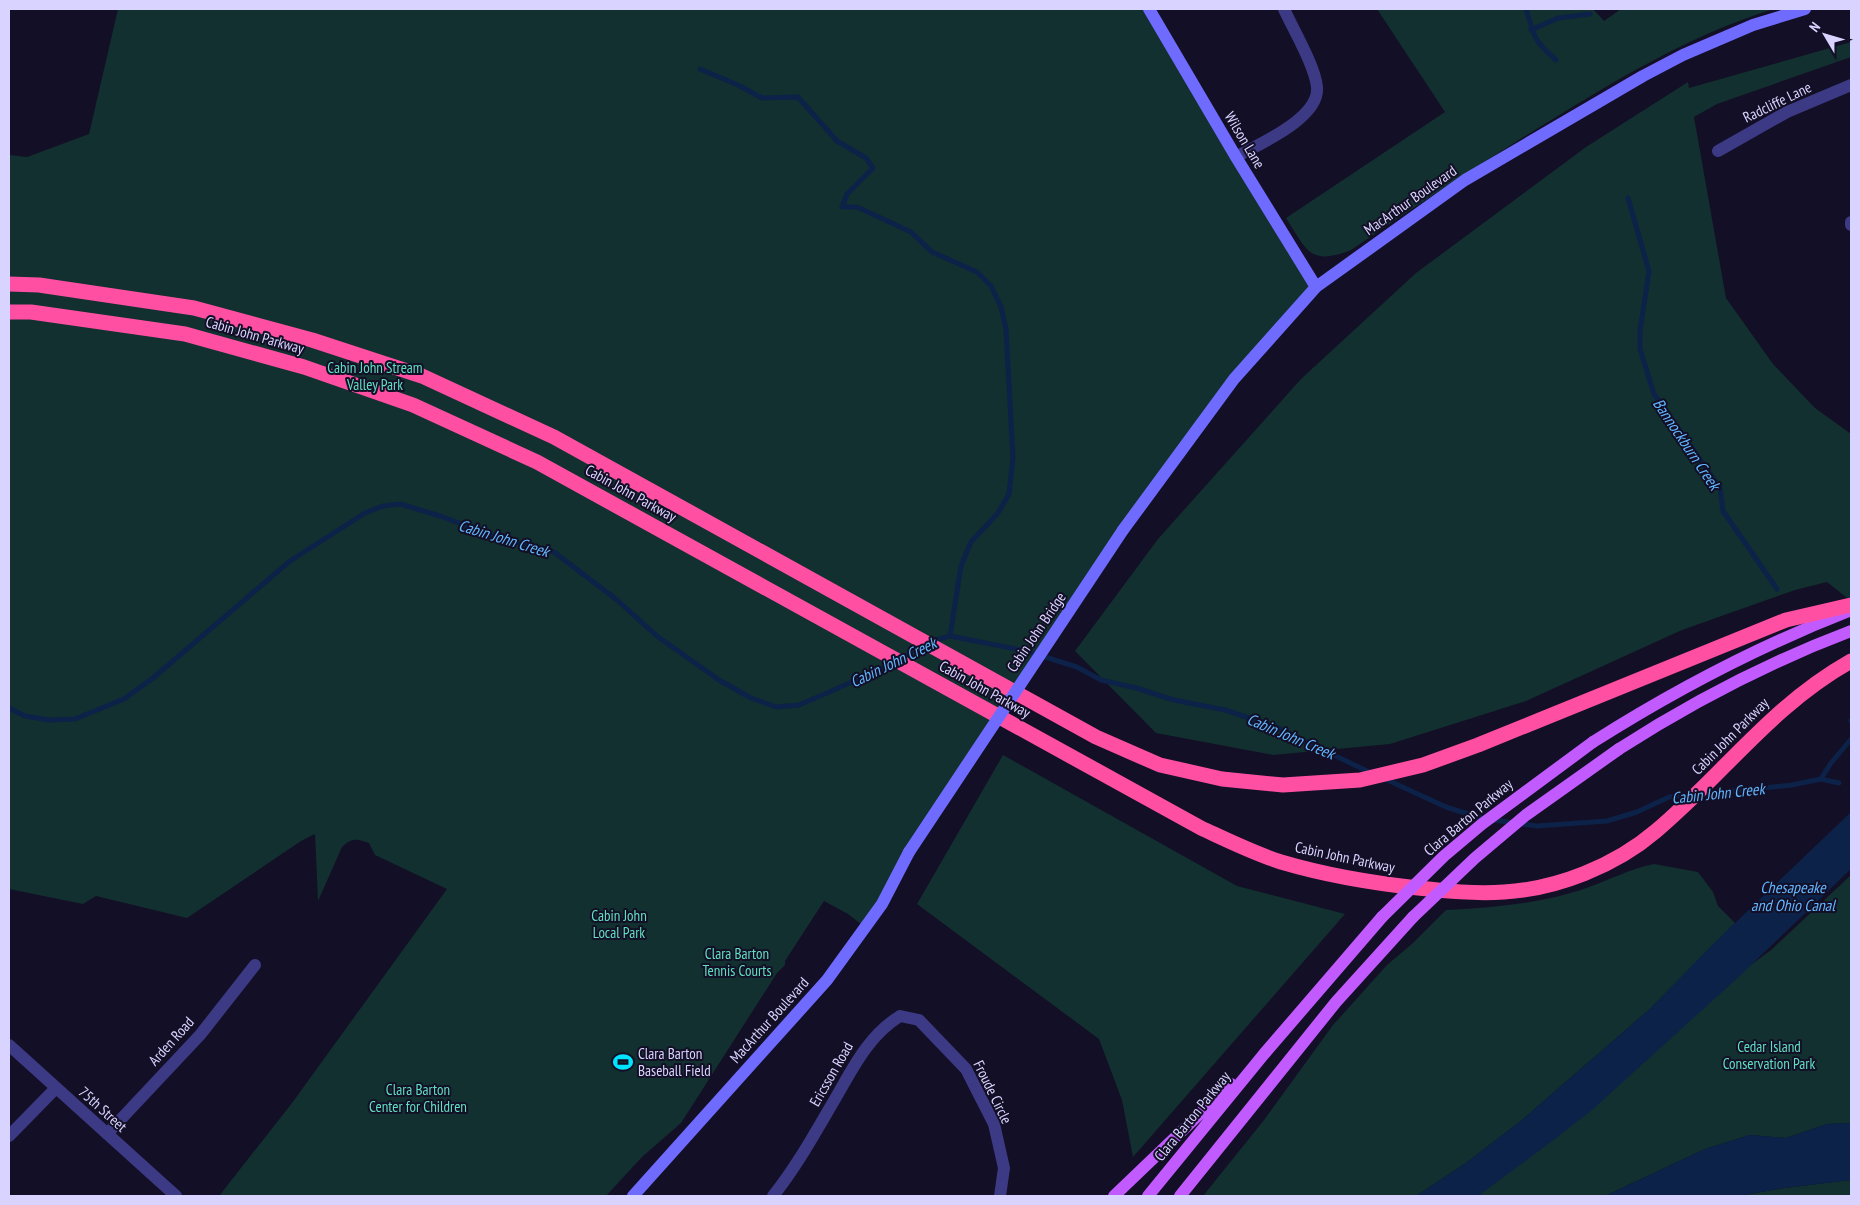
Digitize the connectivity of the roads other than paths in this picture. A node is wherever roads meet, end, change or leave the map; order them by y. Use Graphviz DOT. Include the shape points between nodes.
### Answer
graph roads {
  1 [pos="1149,9"];
  2 [pos="1284,9"];
  3 [pos="1804,9"];
  4 [pos="1851,85"];
  5 [pos="1718,151"];
  6 [pos="1236,157"];
  7 [pos="9,284"];
  8 [pos="1316,287"];
  9 [pos="9,312"];
  10 [pos="1123,530"];
  11 [pos="1851,605"];
  12 [pos="1851,610"];
  13 [pos="1851,631"];
  14 [pos="1851,660"];
  15 [pos="909,852"];
  16 [pos="255,965"];
  17 [pos="940,1039"];
  18 [pos="9,1046"];
  19 [pos="1264,1054"];
  20 [pos="56,1088"];
  21 [pos="107,1134"];
  22 [pos="9,1136"];
  23 [pos="176,1196"];
  24 [pos="633,1196"];
  25 [pos="773,1196"];
  26 [pos="1000,1196"];
  27 [pos="1114,1196"];
  28 [pos="1148,1196"];
  29 [pos="1180,1196"];
  1 -- 6 [label="main road, Wilson Lane"];
  2 -- 6 [label="street" via="1314,73 1318,88 1316,101 1299,121"];
  3 -- 8 [label="main road, MacArthur Boulevard" via="1753,25 1643,76 1465,180"];
  4 -- 5 [label="street, Radcliffe Lane" via="1787,112"];
  6 -- 8 [label="main road, Wilson Lane"];
  7 -- 11 [label="highway, Cabin John Parkway" via="39,284 194,308 312,340 422,376 554,437 1096,737 1160,765 1222,778 1283,785 1360,780 1423,765 1786,620"];
  8 -- 10 [label="main road, MacArthur Boulevard" via="1234,379"];
  9 -- 14 [label="highway, Cabin John Parkway" via="31,312 185,334 304,367 413,405 537,462 1201,828 1280,861 1385,885 1479,893 1537,888 1608,862 1654,833 1765,724 1806,689"];
  10 -- 15 [label="main road, Cabin John Bridge, bridge"];
  12 -- 19 [label="main road, Clara Barton Parkway, bridge" via="1723,666 1640,712 1593,742 1482,824 1382,917"];
  13 -- 29 [label="main road, bridge" via="1714,692 1619,749 1526,815 1475,858 1413,918 1336,1002"];
  15 -- 24 [label="main road, MacArthur Boulevard" via="882,904 827,980"];
  16 -- 21 [label="street, Arden Road" via="200,1035"];
  17 -- 25 [label="street, Ericsson Road" via="919,1020 906,1017 900,1016 883,1026 867,1045 794,1170"];
  17 -- 26 [label="street, Froude Circle" via="966,1069 994,1124 1004,1168"];
  18 -- 20 [label="street, 75th Street"];
  19 -- 27 [label="main road"];
  19 -- 28 [label="main road, Clara Barton Parkway"];
  20 -- 21 [label="street, 75th Street"];
  20 -- 22 [label="street"];
  21 -- 23 [label="street, 75th Street"];
}
